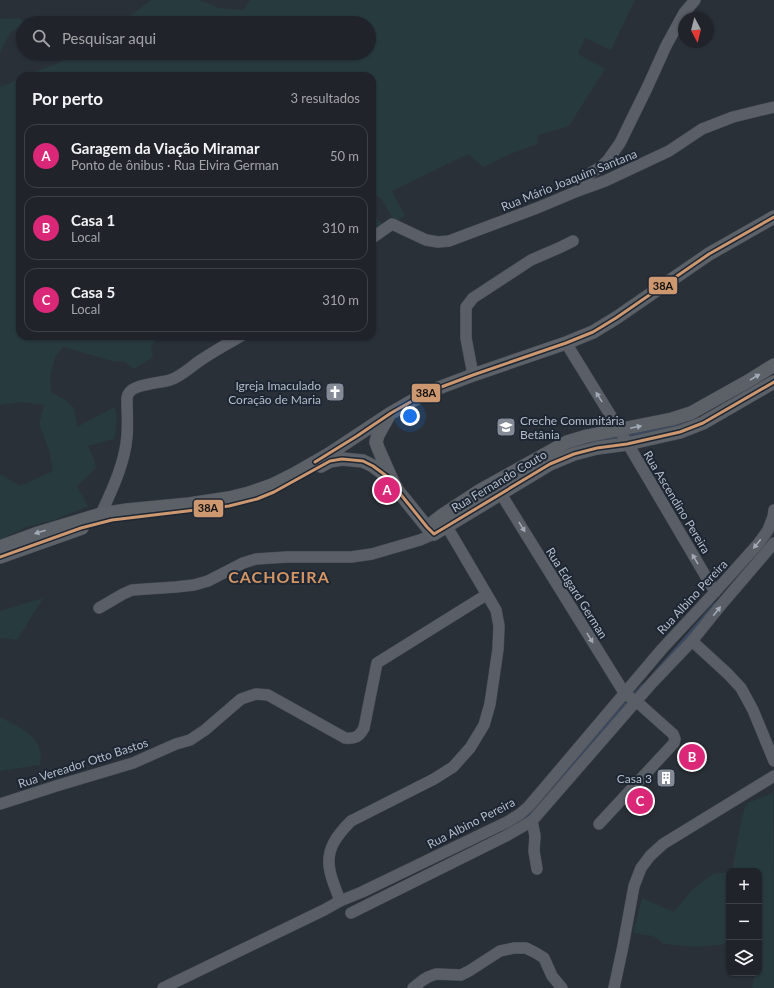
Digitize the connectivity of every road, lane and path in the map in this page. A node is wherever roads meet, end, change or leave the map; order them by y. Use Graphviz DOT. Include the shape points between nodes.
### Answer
graph roads {
  1 [pos="695,0"];
  2 [pos="773,104"];
  3 [pos="580,190"];
  4 [pos="774,217"];
  5 [pos="376,235"];
  6 [pos="573,241"];
  7 [pos="234,340"];
  8 [pos="566,343"];
  9 [pos="774,365"];
  10 [pos="474,375"];
  11 [pos="774,382"];
  12 [pos="390,413"];
  13 [pos="623,437"];
  14 [pos="392,480"];
  15 [pos="501,494"];
  16 [pos="774,510"];
  17 [pos="101,514"];
  18 [pos="444,522"];
  19 [pos="430,531"];
  20 [pos="774,543"];
  21 [pos="0,547"];
  22 [pos="0,556"];
  23 [pos="715,592"];
  24 [pos="486,595"];
  25 [pos="99,608"];
  26 [pos="684,643"];
  27 [pos="662,649"];
  28 [pos="631,697"];
  29 [pos="774,761"];
  30 [pos="774,776"];
  31 [pos="0,804"];
  32 [pos="532,821"];
  33 [pos="599,824"];
  34 [pos="537,869"];
  35 [pos="340,901"];
  36 [pos="351,913"];
  37 [pos="163,988"];
  38 [pos="413,988"];
  39 [pos="562,988"];
  40 [pos="614,988"];
  1 -- 3 [label="street" via="684,13 666,46 620,143 605,163 589,175"];
  2 -- 3 [label="street, Rua Mário Joaquim Santana" via="702,129 669,152"];
  3 -- 5 [label="street, Rua Mário Joaquim Santana" via="449,241 426,240 392,224"];
  4 -- 8 [label="main road" via="709,254 593,332"];
  6 -- 10 [label="street" via="531,260 473,298 466,307 466,338"];
  7 -- 17 [label="street" via="176,378 132,389 128,393 125,452 112,492"];
  8 -- 10 [label="main road"];
  13 -- 8 [label="street, Rua Ascendino Pereira, one-way"];
  13 -- 9 [label="main road, Rua Fernando Couto, one-way" via="691,413"];
  10 -- 12 [label="main road" via="428,392"];
  11 -- 13 [label="main road, Rua Fernando Couto" via="703,423 680,432"];
  12 -- 14 [label="main road" via="376,442"];
  12 -- 17 [label="main road" via="329,454 272,485 229,498"];
  13 -- 15 [label="main road, Rua Fernando Couto" via="550,464"];
  13 -- 18 [label="main road, Rua Fernando Couto" via="588,436 567,442 479,492"];
  23 -- 13 [label="street, Rua Ascendino Pereira, one-way"];
  14 -- 19 [label="main road"];
  14 -- 22 [label="main road" via="363,461 330,461 274,492 257,498 222,507 112,520"];
  15 -- 18 [label="main road, Rua Fernando Couto"];
  15 -- 28 [label="street, Rua Edgard German, one-way"];
  16 -- 23 [label="street, Rua Albino Pereira, one-way" via="768,530 758,544"];
  17 -- 21 [label="main road, one-way"];
  18 -- 19 [label="main road, Rua Fernando Couto"];
  18 -- 24 [label="street"];
  19 -- 25 [label="street" via="420,540 372,554 351,557 256,558 208,581 194,585 132,590"];
  26 -- 20 [label="street, Rua Albino Pereira, one-way" via="721,605"];
  23 -- 27 [label="street, Rua Albino Pereira"];
  24 -- 31 [label="street, Rua Vereador Otto Bastos" via="377,663 364,728 360,735 345,738 268,695 256,694 241,699 190,740 133,763"];
  24 -- 35 [label="street" via="496,610 499,626 490,704 484,725 470,748 453,767 351,821 342,829 333,843 329,866"];
  26 -- 27 [label="street"];
  26 -- 28 [label="street, Rua Albino Pereira" via="652,683"];
  26 -- 29 [label="street" via="728,674 741,688"];
  27 -- 28 [label="street, Rua Albino Pereira"];
  28 -- 32 [label="street, Rua Albino Pereira"];
  28 -- 33 [label="street, Rua Edgard German" via="673,734 674,743"];
  28 -- 35 [label="street, Rua Albino Pereira" via="520,814"];
  30 -- 40 [label="street" via="663,844 650,856 641,868 634,886"];
  32 -- 34 [label="street"];
  32 -- 36 [label="street, Rua Albino Pereira"];
  35 -- 37 [label="street, Rua Albino Pereira"];
  38 -- 39 [label="street" via="436,974 469,972 500,951 514,948 526,948 544,958 552,976"];
}
